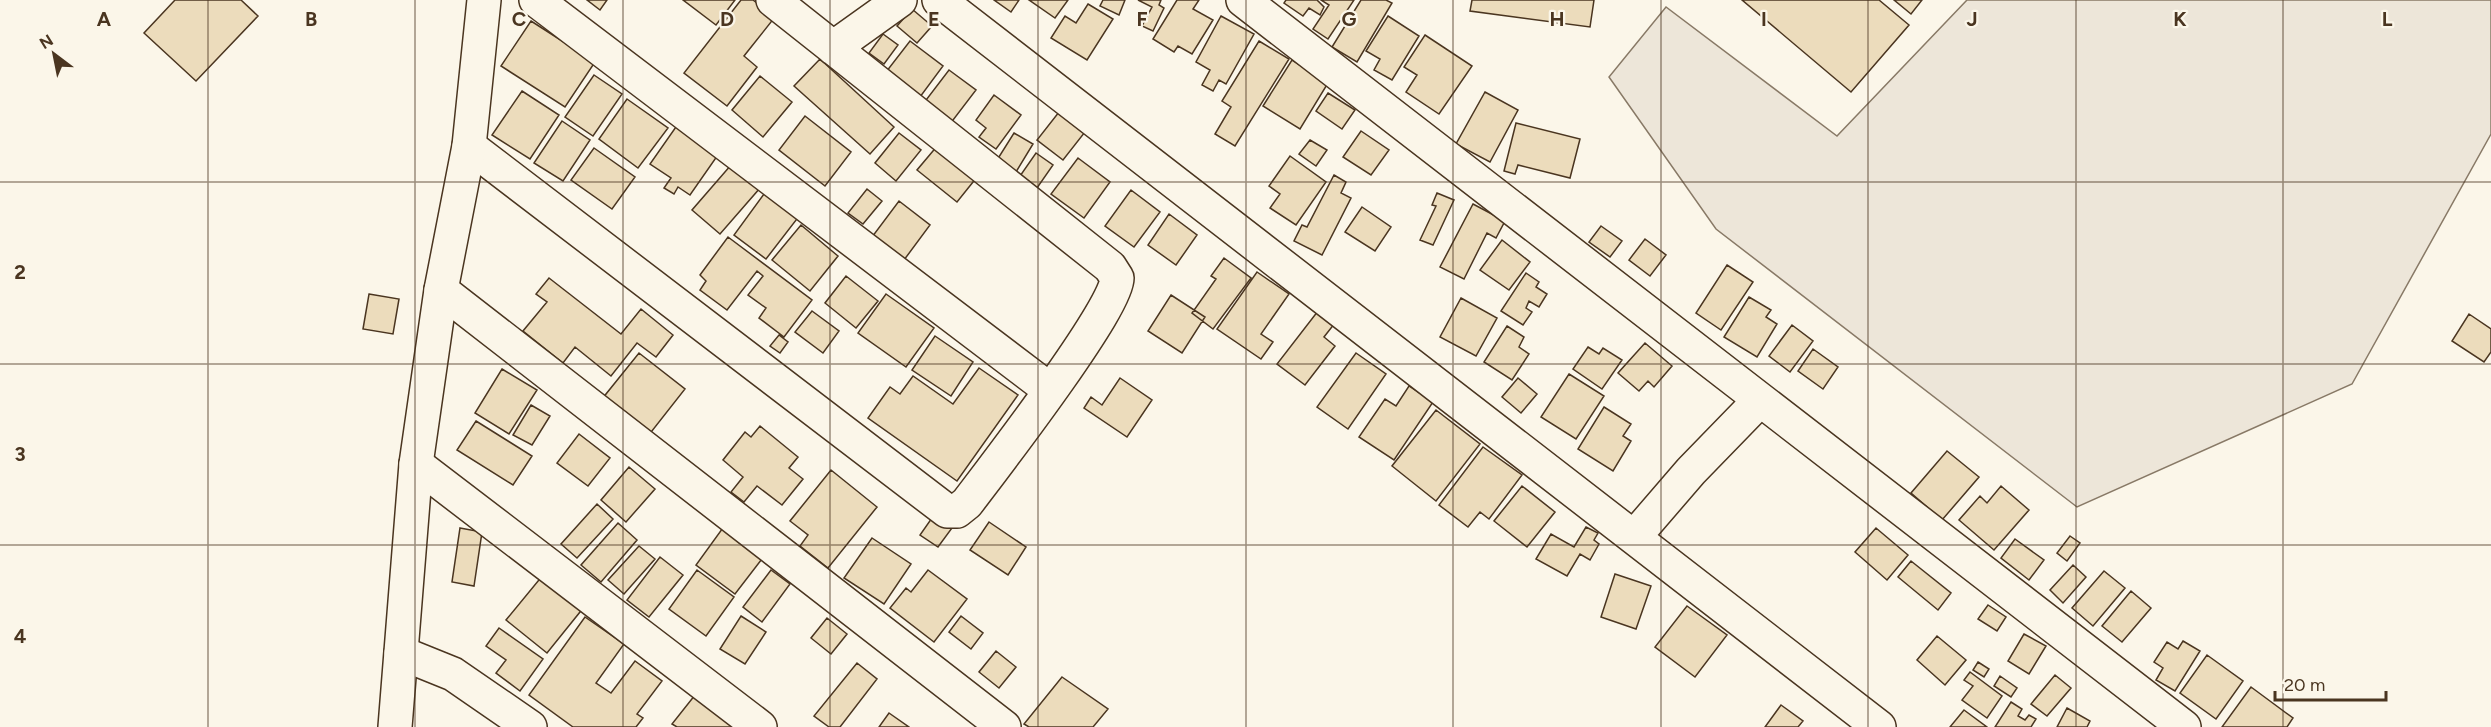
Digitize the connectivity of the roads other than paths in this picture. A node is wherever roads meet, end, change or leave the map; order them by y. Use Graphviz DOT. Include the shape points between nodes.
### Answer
graph roads {
  1 [pos="484,0"];
  2 [pos="536,0"];
  3 [pos="773,0"];
  4 [pos="900,0"];
  5 [pos="939,0"];
  6 [pos="1243,0"];
  7 [pos="833,48"];
  8 [pos="469,146"];
  9 [pos="441,290"];
  10 [pos="1050,390"];
  11 [pos="1759,401"];
  12 [pos="416,464"];
  13 [pos="1635,536"];
  14 [pos="401,653"];
  15 [pos="395,727"];
  16 [pos="530,727"];
  17 [pos="760,727"];
  18 [pos="1004,727"];
  19 [pos="1879,727"];
  20 [pos="2184,727"];
  1 -- 8 [label="street"];
  2 -- 10 [label="street"];
  3 -- 7 [label="street"];
  4 -- 7 [label="street"];
  5 -- 13 [label="street"];
  6 -- 11 [label="street"];
  7 -- 10 [label="street" via="1110,267 1117,278 1113,298"];
  8 -- 9 [label="street"];
  8 -- 10 [label="street" via="947,512 957,511 967,503"];
  9 -- 12 [label="street"];
  9 -- 18 [label="street"];
  11 -- 13 [label="street"];
  11 -- 20 [label="street"];
  12 -- 14 [label="street"];
  12 -- 17 [label="street"];
  13 -- 19 [label="street"];
  14 -- 15 [label="street"];
  14 -- 16 [label="street" via="453,674"];
}
